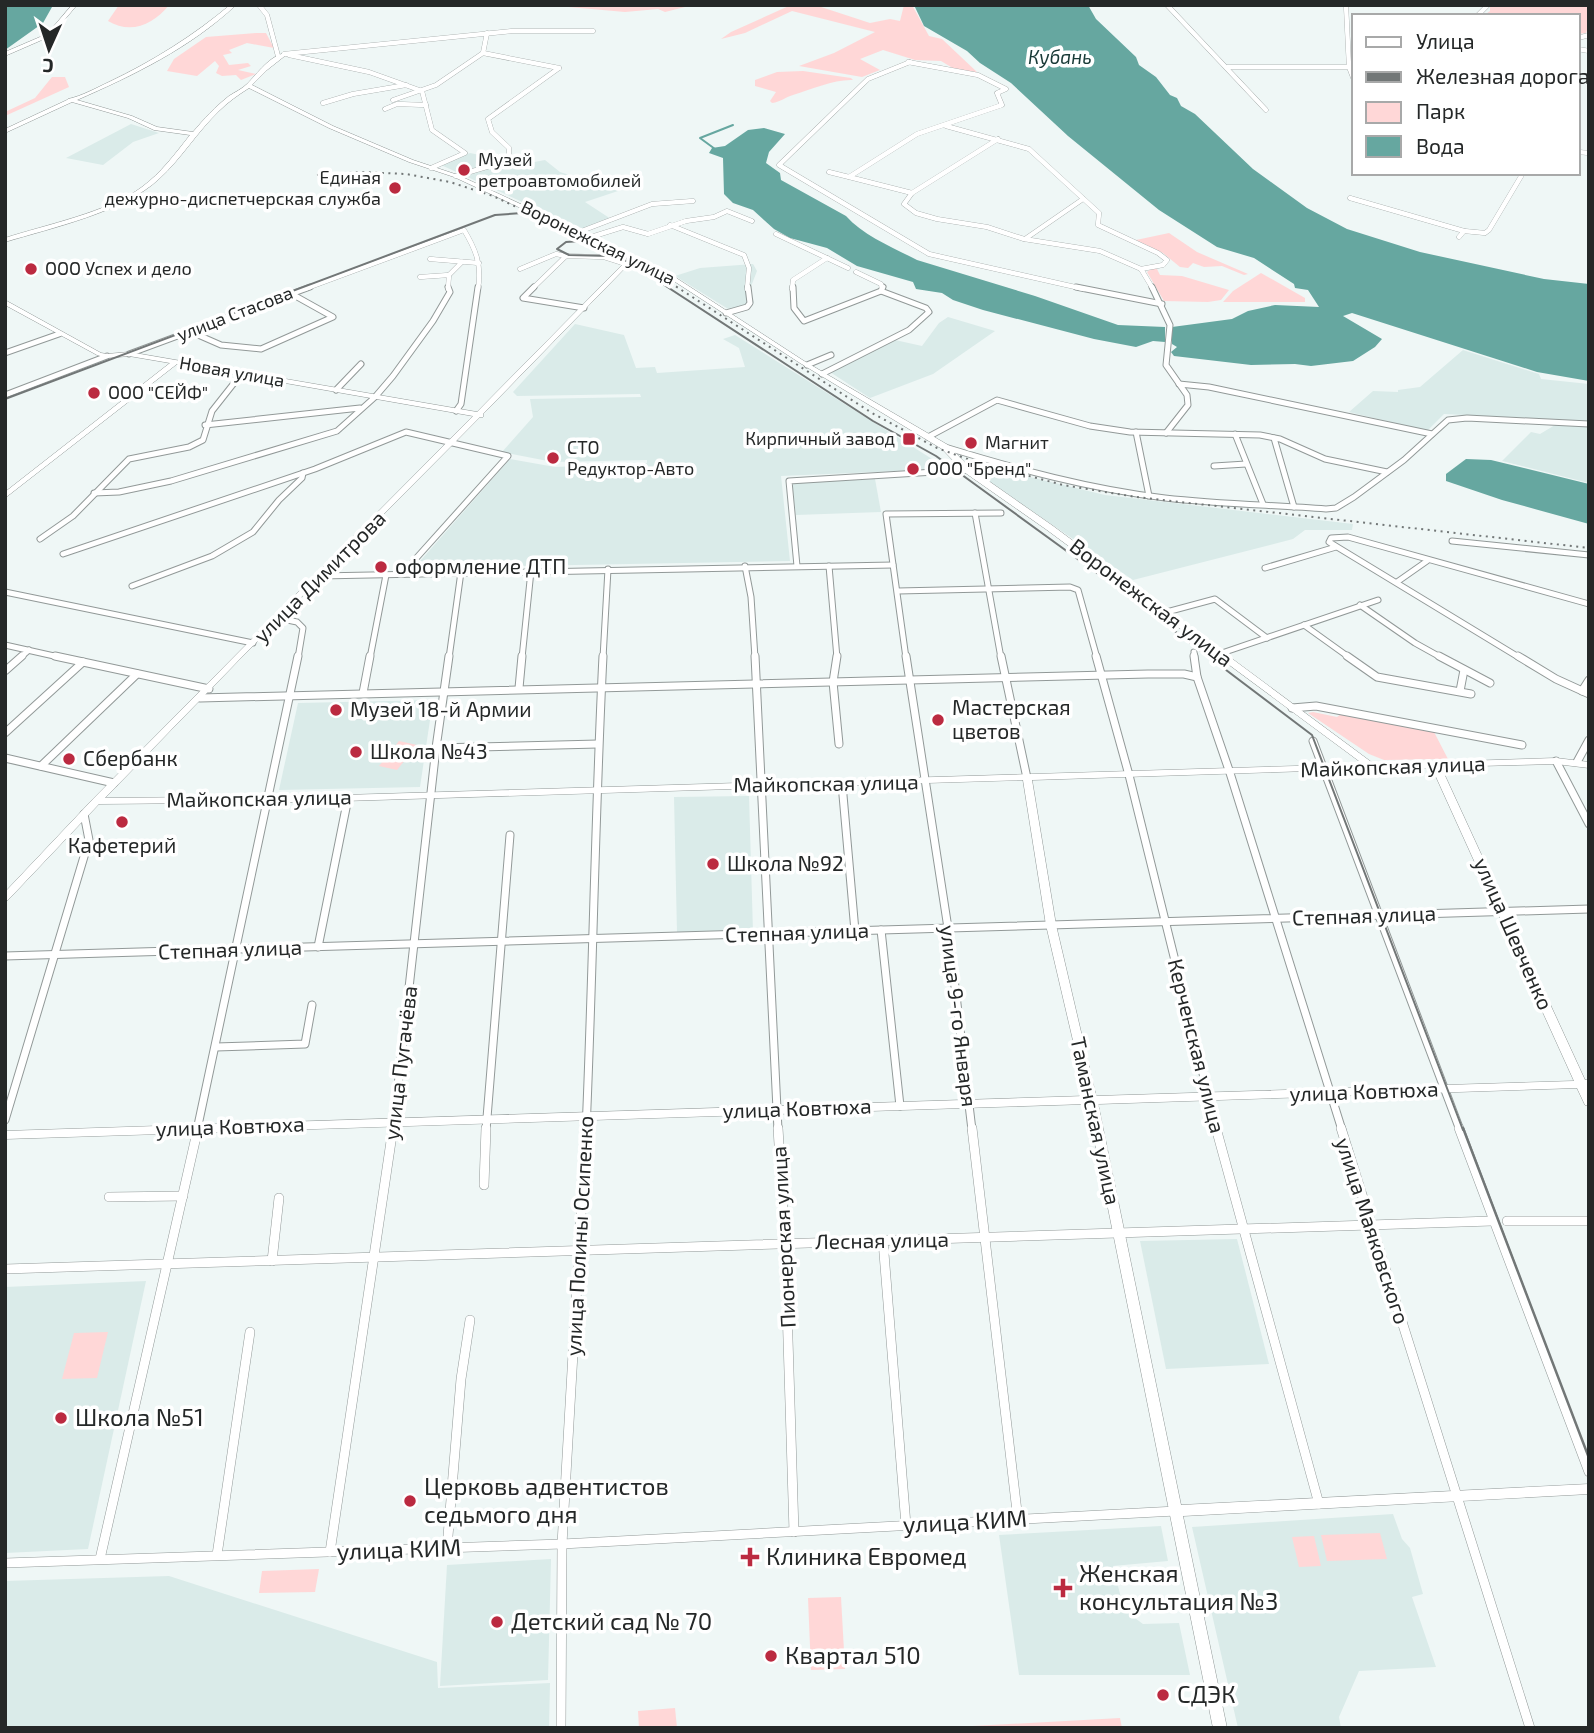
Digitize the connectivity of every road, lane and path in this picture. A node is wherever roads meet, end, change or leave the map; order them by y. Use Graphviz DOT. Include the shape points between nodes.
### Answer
graph roads {
  1 [pos="75,5"];
  2 [pos="234,5"];
  3 [pos="259,5"];
  4 [pos="1167,5"];
  5 [pos="1346,5"];
  6 [pos="593,31"];
  7 [pos="487,33"];
  8 [pos="483,53"];
  9 [pos="5,54"];
  10 [pos="281,55"];
  11 [pos="1228,67"];
  12 [pos="1349,67"];
  13 [pos="1352,80"];
  14 [pos="407,85"];
  15 [pos="249,86"];
  16 [pos="422,91"];
  17 [pos="70,100"];
  18 [pos="393,100"];
  19 [pos="323,103"];
  20 [pos="426,105"];
  21 [pos="385,109"];
  22 [pos="1266,110"];
  23 [pos="945,126"];
  24 [pos="5,131"];
  25 [pos="193,134"];
  26 [pos="998,139"];
  27 [pos="431,168"];
  28 [pos="829,172"];
  29 [pos="1522,175"];
  30 [pos="456,176"];
  31 [pos="849,177"];
  32 [pos="912,193"];
  33 [pos="1350,198"];
  34 [pos="1083,199"];
  35 [pos="693,201"];
  36 [pos="752,221"];
  37 [pos="670,225"];
  38 [pos="1464,231"];
  39 [pos="579,232"];
  40 [pos="776,234"];
  41 [pos="591,237"];
  42 [pos="1459,237"];
  43 [pos="1024,239"];
  44 [pos="5,240"];
  45 [pos="566,256"];
  46 [pos="637,258"];
  47 [pos="827,258"];
  48 [pos="430,260"];
  49 [pos="462,262"];
  50 [pos="479,264"];
  51 [pos="626,264"];
  52 [pos="848,268"];
  53 [pos="520,269"];
  54 [pos="1141,270"];
  55 [pos="856,272"];
  56 [pos="449,275"];
  57 [pos="420,277"];
  58 [pos="881,291"];
  59 [pos="290,293"];
  60 [pos="5,302"];
  61 [pos="1162,304"];
  62 [pos="584,308"];
  63 [pos="726,313"];
  64 [pos="190,331"];
  65 [pos="60,334"];
  66 [pos="5,353"];
  67 [pos="129,354"];
  68 [pos="831,355"];
  69 [pos="107,356"];
  70 [pos="176,362"];
  71 [pos="361,364"];
  72 [pos="807,365"];
  73 [pos="242,373"];
  74 [pos="822,374"];
  75 [pos="1179,384"];
  76 [pos="336,390"];
  77 [pos="5,395"];
  78 [pos="375,397"];
  79 [pos="360,408"];
  80 [pos="456,411"];
  81 [pos="480,415"];
  82 [pos="1589,424"];
  83 [pos="205,425"];
  84 [pos="1136,432"];
  85 [pos="1166,433"];
  86 [pos="1432,433"];
  87 [pos="1235,434"];
  88 [pos="928,437"];
  89 [pos="1274,438"];
  90 [pos="454,442"];
  91 [pos="945,447"];
  92 [pos="1246,464"];
  93 [pos="1214,466"];
  94 [pos="967,470"];
  95 [pos="1387,472"];
  96 [pos="303,473"];
  97 [pos="94,493"];
  98 [pos="5,496"];
  99 [pos="1149,496"];
  100 [pos="1263,504"];
  101 [pos="1294,507"];
  102 [pos="975,513"];
  103 [pos="1001,513"];
  104 [pos="40,539"];
  105 [pos="1452,541"];
  106 [pos="1336,547"];
  107 [pos="63,554"];
  108 [pos="1589,555"];
  109 [pos="1427,561"];
  110 [pos="893,565"];
  111 [pos="745,566"];
  112 [pos="797,566"];
  113 [pos="829,566"];
  114 [pos="1265,568"];
  115 [pos="608,569"];
  116 [pos="531,571"];
  117 [pos="461,572"];
  118 [pos="402,574"];
  119 [pos="386,575"];
  120 [pos="320,576"];
  121 [pos="1397,582"];
  122 [pos="132,586"];
  123 [pos="989,590"];
  124 [pos="898,591"];
  125 [pos="5,592"];
  126 [pos="1378,600"];
  127 [pos="1589,604"];
  128 [pos="1360,606"];
  129 [pos="1163,612"];
  130 [pos="278,618"];
  131 [pos="1304,625"];
  132 [pos="1267,638"];
  133 [pos="253,643"];
  134 [pos="5,645"];
  135 [pos="29,650"];
  136 [pos="1194,653"];
  137 [pos="1219,654"];
  138 [pos="83,662"];
  139 [pos="1464,670"];
  140 [pos="5,671"];
  141 [pos="136,674"];
  142 [pos="1103,677"];
  143 [pos="1197,677"];
  144 [pos="1005,679"];
  145 [pos="1589,680"];
  146 [pos="911,681"];
  147 [pos="833,682"];
  148 [pos="1490,683"];
  149 [pos="756,684"];
  150 [pos="601,687"];
  151 [pos="519,688"];
  152 [pos="209,689"];
  153 [pos="443,691"];
  154 [pos="1460,691"];
  155 [pos="1585,692"];
  156 [pos="363,693"];
  157 [pos="1471,694"];
  158 [pos="289,695"];
  159 [pos="200,698"];
  160 [pos="1292,708"];
  161 [pos="5,733"];
  162 [pos="1589,740"];
  163 [pos="1313,741"];
  164 [pos="598,744"];
  165 [pos="839,744"];
  166 [pos="1522,745"];
  167 [pos="436,748"];
  168 [pos="5,758"];
  169 [pos="1556,761"];
  170 [pos="1577,762"];
  171 [pos="1589,765"];
  172 [pos="41,766"];
  173 [pos="1436,766"];
  174 [pos="1375,768"];
  175 [pos="1325,770"];
  176 [pos="1230,773"];
  177 [pos="1129,775"];
  178 [pos="1027,778"];
  179 [pos="924,782"];
  180 [pos="114,783"];
  181 [pos="842,783"];
  182 [pos="763,786"];
  183 [pos="596,790"];
  184 [pos="432,796"];
  185 [pos="348,798"];
  186 [pos="266,800"];
  187 [pos="96,801"];
  188 [pos="84,814"];
  189 [pos="1589,824"];
  190 [pos="510,835"];
  191 [pos="5,898"];
  192 [pos="1589,909"];
  193 [pos="1503,912"];
  194 [pos="1377,915"];
  195 [pos="1275,919"];
  196 [pos="1164,921"];
  197 [pos="1051,925"];
  198 [pos="948,928"];
  199 [pos="881,930"];
  200 [pos="855,931"];
  201 [pos="767,934"];
  202 [pos="594,938"];
  203 [pos="500,941"];
  204 [pos="415,945"];
  205 [pos="318,947"];
  206 [pos="237,949"];
  207 [pos="52,954"];
  208 [pos="5,956"];
  209 [pos="312,1005"];
  210 [pos="216,1047"];
  211 [pos="1585,1084"];
  212 [pos="1443,1089"];
  213 [pos="1329,1093"];
  214 [pos="1208,1097"];
  215 [pos="1092,1100"];
  216 [pos="1589,1102"];
  217 [pos="970,1105"];
  218 [pos="900,1106"];
  219 [pos="777,1109"];
  220 [pos="586,1116"];
  221 [pos="486,1119"];
  222 [pos="5,1120"];
  223 [pos="394,1122"];
  224 [pos="198,1128"];
  225 [pos="5,1135"];
  226 [pos="484,1185"];
  227 [pos="183,1196"];
  228 [pos="109,1197"];
  229 [pos="279,1198"];
  230 [pos="1492,1221"];
  231 [pos="1507,1221"];
  232 [pos="1589,1221"];
  233 [pos="1371,1224"];
  234 [pos="1244,1228"];
  235 [pos="1119,1232"];
  236 [pos="983,1238"];
  237 [pos="883,1241"];
  238 [pos="785,1243"];
  239 [pos="581,1250"];
  240 [pos="376,1257"];
  241 [pos="272,1261"];
  242 [pos="165,1265"];
  243 [pos="5,1269"];
  244 [pos="470,1321"];
  245 [pos="250,1332"];
  246 [pos="1589,1472"];
  247 [pos="1589,1489"];
  248 [pos="1456,1497"];
  249 [pos="1319,1504"];
  250 [pos="1177,1511"];
  251 [pos="1018,1520"];
  252 [pos="906,1525"];
  253 [pos="793,1532"];
  254 [pos="562,1544"];
  255 [pos="447,1548"];
  256 [pos="330,1552"];
  257 [pos="217,1555"];
  258 [pos="100,1559"];
  259 [pos="5,1563"];
  260 [pos="561,1728"];
  261 [pos="1220,1728"];
  262 [pos="1530,1728"];
  1 -- 9 [label="street" via="49,34"];
  2 -- 17 [label="street" via="170,54"];
  3 -- 10 [label="street" via="268,15"];
  4 -- 11 [label="street"];
  5 -- 12 [label="street"];
  6 -- 7 [label="street"];
  7 -- 8 [label="street"];
  7 -- 10 [label="street"];
  8 -- 16 [label="street"];
  8 -- 30 [label="street" via="559,68 488,119 492,132 509,148 509,157"];
  10 -- 14 [label="street" via="369,72"];
  10 -- 15 [label="street"];
  11 -- 12 [label="street"];
  11 -- 22 [label="street"];
  12 -- 13 [label="street"];
  14 -- 16 [label="street"];
  14 -- 19 [label="street" via="344,94"];
  15 -- 25 [label="street" via="225,101"];
  15 -- 27 [label="street, Воронежская улица" via="331,127"];
  16 -- 18 [label="street"];
  16 -- 20 [label="street"];
  17 -- 24 [label="street"];
  17 -- 25 [label="street" via="156,129"];
  20 -- 21 [label="street" via="397,104"];
  20 -- 27 [label="street" via="431,129 465,153"];
  23 -- 26 [label="street"];
  23 -- 31 [label="street" via="917,134"];
  23 -- 61 [label="street" via="1002,106 997,93 1006,89 978,75 909,62 868,79 779,166 929,254"];
  25 -- 44 [label="street" via="153,180 124,200"];
  26 -- 32 [label="street"];
  26 -- 34 [label="street" via="1029,149"];
  27 -- 30 [label="street, Воронежская улица"];
  28 -- 31 [label="street"];
  29 -- 38 [label="street" via="1485,233"];
  30 -- 39 [label="street, Воронежская улица"];
  31 -- 32 [label="street"];
  32 -- 43 [label="street" via="904,204 916,213"];
  33 -- 38 [label="street"];
  34 -- 43 [label="street"];
  34 -- 54 [label="street" via="1099,213 1098,225 1167,260"];
  35 -- 39 [label="street" via="652,204"];
  36 -- 37 [label="street" via="727,211"];
  37 -- 41 [label="street" via="642,234 619,228"];
  37 -- 63 [label="street" via="744,255 750,265 746,295 750,303"];
  38 -- 42 [label="street"];
  39 -- 41 [label="street, Воронежская улица"];
  40 -- 47 [label="street"];
  41 -- 46 [label="street, Воронежская улица"];
  43 -- 54 [label="street" via="1101,251"];
  45 -- 51 [label="street" via="604,257"];
  45 -- 53 [label="street" via="556,254"];
  45 -- 62 [label="street" via="523,298"];
  46 -- 51 [label="street, улица Димитрова"];
  46 -- 63 [label="street, Воронежская улица"];
  47 -- 52 [label="street"];
  47 -- 58 [label="street" via="793,281 792,302 804,321"];
  48 -- 49 [label="street"];
  49 -- 50 [label="street"];
  49 -- 56 [label="street"];
  50 -- 59 [label="street, улица Стасова" via="464,230"];
  50 -- 80 [label="street" via="470,354"];
  51 -- 62 [label="street, улица Димитрова"];
  54 -- 61 [label="street"];
  55 -- 58 [label="street" via="881,284"];
  56 -- 57 [label="street"];
  56 -- 78 [label="street" via="450,292 433,321"];
  58 -- 74 [label="street" via="929,312 909,330"];
  59 -- 64 [label="street, улица Стасова"];
  59 -- 64 [label="street" via="333,317 261,349 221,345"];
  60 -- 65 [label="street"];
  61 -- 75 [label="street" via="1170,325 1166,365"];
  62 -- 81 [label="street, улица Димитрова"];
  63 -- 72 [label="street, Воронежская улица"];
  64 -- 67 [label="street, улица Стасова"];
  65 -- 66 [label="street"];
  65 -- 69 [label="street"];
  67 -- 69 [label="street, улица Стасова"];
  67 -- 70 [label="street, Новая улица"];
  68 -- 72 [label="street"];
  69 -- 77 [label="street, улица Стасова"];
  70 -- 73 [label="street, Новая улица"];
  70 -- 98 [label="street"];
  71 -- 76 [label="street"];
  72 -- 74 [label="street, Воронежская улица"];
  73 -- 76 [label="street, Новая улица"];
  73 -- 83 [label="street" via="216,400"];
  74 -- 88 [label="street, Воронежская улица"];
  75 -- 85 [label="street" via="1188,405"];
  75 -- 86 [label="street"];
  76 -- 78 [label="street, Новая улица"];
  78 -- 79 [label="street"];
  78 -- 80 [label="street, Новая улица"];
  79 -- 83 [label="street"];
  79 -- 97 [label="street" via="337,431 312,440 171,481"];
  80 -- 81 [label="street, Новая улица"];
  81 -- 90 [label="street, улица Димитрова"];
  82 -- 86 [label="street" via="1467,418 1448,420"];
  83 -- 97 [label="street" via="203,440 189,447 128,458"];
  84 -- 85 [label="street"];
  84 -- 88 [label="street" via="1090,426 997,400"];
  84 -- 99 [label="street"];
  85 -- 87 [label="street"];
  86 -- 95 [label="street"];
  87 -- 89 [label="street"];
  87 -- 92 [label="street"];
  88 -- 91 [label="street, Воронежская улица"];
  89 -- 95 [label="street" via="1325,459"];
  89 -- 101 [label="street"];
  90 -- 96 [label="street" via="405,432"];
  90 -- 118 [label="street" via="508,456"];
  90 -- 120 [label="street, улица Димитрова"];
  91 -- 94 [label="street, Воронежская улица"];
  91 -- 99 [label="street" via="1066,481"];
  92 -- 93 [label="street"];
  92 -- 100 [label="street"];
  94 -- 112 [label="street" via="789,481"];
  94 -- 129 [label="street, Воронежская улица"];
  95 -- 101 [label="street" via="1336,508"];
  96 -- 107 [label="street"];
  96 -- 122 [label="street" via="253,532 212,556"];
  97 -- 104 [label="street" via="73,516"];
  99 -- 100 [label="street"];
  100 -- 101 [label="street"];
  102 -- 103 [label="street"];
  102 -- 110 [label="street, улица 9-го Января" via="886,514"];
  102 -- 123 [label="street, Таманская улица"];
  105 -- 108 [label="street"];
  106 -- 109 [label="street" via="1329,542 1331,538 1348,537"];
  106 -- 114 [label="street"];
  106 -- 121 [label="street"];
  109 -- 121 [label="street"];
  109 -- 127 [label="street"];
  110 -- 113 [label="street"];
  110 -- 124 [label="street, улица 9-го Января"];
  111 -- 112 [label="street"];
  111 -- 115 [label="street"];
  111 -- 149 [label="street, Пионерская улица"];
  112 -- 113 [label="street"];
  113 -- 147 [label="street" via="837,660"];
  115 -- 116 [label="street"];
  115 -- 150 [label="street, улица Полины Осипенко"];
  116 -- 117 [label="street"];
  116 -- 151 [label="street"];
  117 -- 118 [label="street"];
  117 -- 153 [label="street, улица Пугачёва"];
  118 -- 119 [label="street"];
  119 -- 120 [label="street"];
  119 -- 156 [label="street"];
  120 -- 130 [label="street, улица Димитрова"];
  121 -- 155 [label="street"];
  123 -- 124 [label="street"];
  123 -- 142 [label="street, Керченская улица" via="1076,588"];
  123 -- 144 [label="street, Таманская улица"];
  124 -- 146 [label="street, улица 9-го Января"];
  125 -- 133 [label="street"];
  126 -- 128 [label="street"];
  128 -- 131 [label="street"];
  128 -- 139 [label="street"];
  129 -- 132 [label="street" via="1215,599"];
  129 -- 137 [label="street, Воронежская улица"];
  130 -- 133 [label="street, улица Димитрова"];
  130 -- 158 [label="street" via="303,628"];
  131 -- 132 [label="street"];
  131 -- 154 [label="street" via="1377,677"];
  132 -- 137 [label="street"];
  133 -- 152 [label="street, улица Димитрова"];
  134 -- 135 [label="street"];
  135 -- 138 [label="street"];
  135 -- 140 [label="street"];
  136 -- 143 [label="street, улица Маяковского"];
  137 -- 160 [label="street, Воронежская улица"];
  138 -- 141 [label="street"];
  138 -- 161 [label="street"];
  139 -- 148 [label="street"];
  139 -- 154 [label="street"];
  141 -- 152 [label="street"];
  141 -- 172 [label="street"];
  142 -- 143 [label="street"];
  142 -- 144 [label="street"];
  142 -- 177 [label="street, Керченская улица"];
  143 -- 176 [label="street, улица Маяковского"];
  144 -- 146 [label="street"];
  144 -- 178 [label="street, Таманская улица"];
  145 -- 155 [label="street"];
  146 -- 147 [label="street"];
  146 -- 179 [label="street, улица 9-го Января"];
  147 -- 149 [label="street"];
  147 -- 165 [label="street"];
  149 -- 150 [label="street"];
  149 -- 182 [label="street, Пионерская улица"];
  150 -- 151 [label="street"];
  150 -- 164 [label="street, улица Полины Осипенко"];
  151 -- 153 [label="street"];
  152 -- 159 [label="street, улица Димитрова"];
  153 -- 156 [label="street"];
  153 -- 167 [label="street, улица Пугачёва"];
  154 -- 157 [label="street"];
  156 -- 158 [label="street"];
  158 -- 159 [label="street"];
  158 -- 186 [label="street"];
  159 -- 180 [label="street, улица Димитрова"];
  160 -- 166 [label="street" via="1316,706"];
  160 -- 174 [label="street, Воронежская улица"];
  162 -- 170 [label="street"];
  163 -- 175 [label="street"];
  164 -- 167 [label="street"];
  164 -- 183 [label="street, улица Полины Осипенко"];
  167 -- 184 [label="street, улица Пугачёва"];
  168 -- 172 [label="street"];
  169 -- 170 [label="street, Майкопская улица"];
  169 -- 173 [label="street, Майкопская улица"];
  169 -- 189 [label="street"];
  170 -- 171 [label="street, Майкопская улица"];
  172 -- 180 [label="street"];
  173 -- 174 [label="street, Майкопская улица"];
  173 -- 193 [label="street, улица Шевченко"];
  174 -- 175 [label="street, Майкопская улица"];
  175 -- 176 [label="street, Майкопская улица"];
  175 -- 194 [label="street"];
  176 -- 177 [label="street, Майкопская улица"];
  176 -- 195 [label="street, улица Маяковского"];
  177 -- 178 [label="street, Майкопская улица"];
  177 -- 196 [label="street, Керченская улица"];
  178 -- 179 [label="street, Майкопская улица"];
  178 -- 197 [label="street, Таманская улица"];
  179 -- 181 [label="street, Майкопская улица"];
  179 -- 198 [label="street, улица 9-го Января"];
  180 -- 187 [label="street, улица Димитрова"];
  181 -- 182 [label="street, Майкопская улица"];
  181 -- 200 [label="street"];
  182 -- 183 [label="street, Майкопская улица"];
  182 -- 201 [label="street, Пионерская улица"];
  183 -- 184 [label="street, Майкопская улица"];
  183 -- 202 [label="street, улица Полины Осипенко"];
  184 -- 185 [label="street, Майкопская улица"];
  184 -- 204 [label="street, улица Пугачёва"];
  185 -- 186 [label="street, Майкопская улица"];
  185 -- 205 [label="street"];
  186 -- 187 [label="street, Майкопская улица"];
  186 -- 206 [label="street"];
  187 -- 188 [label="street, улица Димитрова"];
  188 -- 191 [label="street, улица Димитрова"];
  188 -- 207 [label="street" via="89,840"];
  190 -- 203 [label="street"];
  192 -- 193 [label="street, Степная улица"];
  193 -- 194 [label="street, Степная улица"];
  193 -- 211 [label="street, улица Шевченко"];
  194 -- 195 [label="street, Степная улица"];
  194 -- 212 [label="street"];
  195 -- 196 [label="street, Степная улица"];
  195 -- 213 [label="street, улица Маяковского"];
  196 -- 197 [label="street, Степная улица"];
  196 -- 214 [label="street, Керченская улица"];
  197 -- 198 [label="street, Степная улица"];
  197 -- 215 [label="street, Таманская улица"];
  198 -- 199 [label="street, Степная улица"];
  198 -- 217 [label="street, улица 9-го Января"];
  199 -- 200 [label="street, Степная улица"];
  199 -- 218 [label="street"];
  200 -- 201 [label="street, Степная улица"];
  201 -- 202 [label="street, Степная улица"];
  201 -- 219 [label="street, Пионерская улица"];
  202 -- 203 [label="street, Степная улица"];
  202 -- 220 [label="street, улица Полины Осипенко"];
  203 -- 204 [label="street, Степная улица"];
  203 -- 221 [label="street"];
  204 -- 205 [label="street, Степная улица"];
  204 -- 223 [label="street, улица Пугачёва"];
  205 -- 206 [label="street, Степная улица"];
  206 -- 207 [label="street, Степная улица"];
  206 -- 210 [label="street"];
  207 -- 208 [label="street, Степная улица"];
  207 -- 222 [label="street"];
  209 -- 210 [label="street" via="306,1044"];
  210 -- 224 [label="street"];
  211 -- 212 [label="street, улица Ковтюха"];
  211 -- 216 [label="street, улица Шевченко"];
  212 -- 213 [label="street, улица Ковтюха"];
  212 -- 230 [label="street"];
  213 -- 214 [label="street, улица Ковтюха"];
  213 -- 233 [label="street, улица Маяковского"];
  214 -- 215 [label="street, улица Ковтюха"];
  214 -- 234 [label="street, Керченская улица"];
  215 -- 217 [label="street, улица Ковтюха"];
  215 -- 235 [label="street, Таманская улица"];
  217 -- 218 [label="street, улица Ковтюха"];
  217 -- 236 [label="street, улица 9-го Января"];
  218 -- 219 [label="street, улица Ковтюха"];
  219 -- 220 [label="street, улица Ковтюха"];
  219 -- 238 [label="street, Пионерская улица"];
  220 -- 221 [label="street, улица Ковтюха"];
  220 -- 239 [label="street, улица Полины Осипенко"];
  221 -- 223 [label="street, улица Ковтюха"];
  221 -- 226 [label="street"];
  223 -- 224 [label="street, улица Ковтюха"];
  223 -- 240 [label="street, улица Пугачёва"];
  224 -- 225 [label="street, улица Ковтюха"];
  224 -- 227 [label="street"];
  227 -- 228 [label="street"];
  227 -- 242 [label="street"];
  229 -- 241 [label="street"];
  230 -- 233 [label="street, Лесная улица"];
  230 -- 246 [label="street"];
  231 -- 232 [label="street"];
  233 -- 234 [label="street, Лесная улица"];
  233 -- 248 [label="street, улица Маяковского"];
  234 -- 235 [label="street, Лесная улица"];
  234 -- 249 [label="street, Керченская улица"];
  235 -- 236 [label="street, Лесная улица"];
  235 -- 250 [label="street, Таманская улица"];
  236 -- 237 [label="street, Лесная улица"];
  236 -- 251 [label="street, улица 9-го Января"];
  237 -- 238 [label="street, Лесная улица"];
  237 -- 252 [label="street"];
  238 -- 239 [label="street, Лесная улица"];
  238 -- 253 [label="street, Пионерская улица"];
  239 -- 240 [label="street, Лесная улица"];
  239 -- 254 [label="street, улица Полины Осипенко"];
  240 -- 241 [label="street, Лесная улица"];
  240 -- 256 [label="street, улица Пугачёва"];
  241 -- 242 [label="street, Лесная улица"];
  242 -- 243 [label="street, Лесная улица"];
  242 -- 258 [label="street"];
  244 -- 255 [label="street"];
  245 -- 257 [label="street"];
  247 -- 248 [label="street, улица КИМ"];
  248 -- 249 [label="street, улица КИМ"];
  248 -- 262 [label="street, улица Маяковского"];
  249 -- 250 [label="street, улица КИМ"];
  250 -- 251 [label="street, улица КИМ"];
  250 -- 261 [label="street, Таманская улица"];
  251 -- 252 [label="street, улица КИМ"];
  252 -- 253 [label="street, улица КИМ"];
  253 -- 254 [label="street, улица КИМ"];
  254 -- 255 [label="street, улица КИМ"];
  254 -- 260 [label="street, улица Полины Осипенко"];
  255 -- 256 [label="street, улица КИМ"];
  256 -- 257 [label="street, улица КИМ"];
  257 -- 258 [label="street, улица КИМ"];
  258 -- 259 [label="street, улица КИМ"];
}
